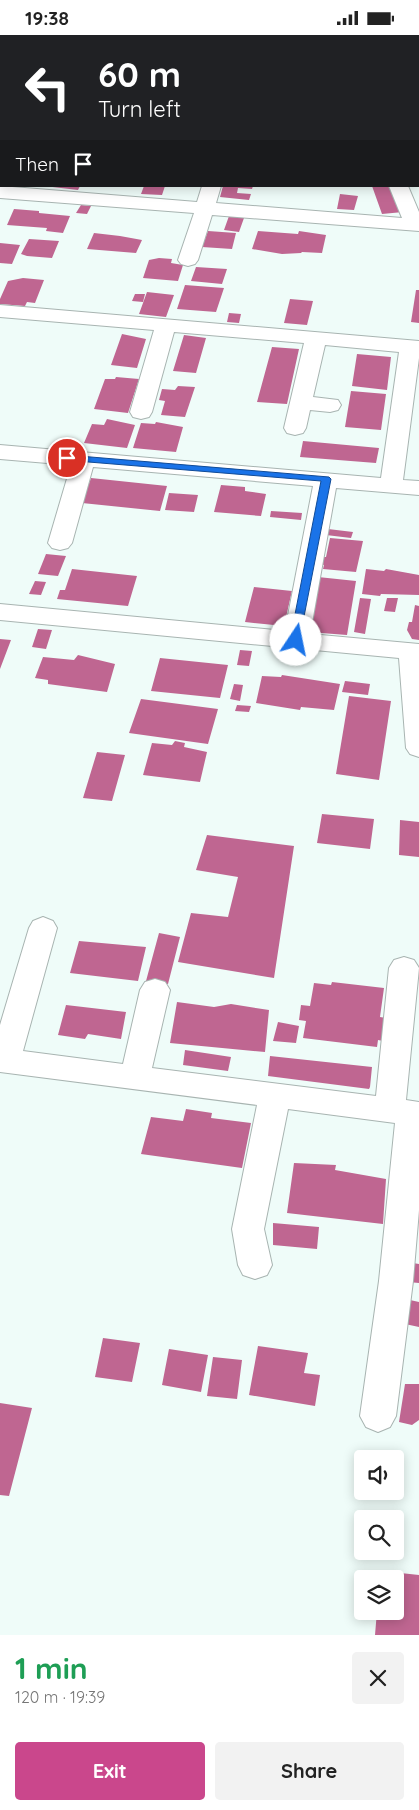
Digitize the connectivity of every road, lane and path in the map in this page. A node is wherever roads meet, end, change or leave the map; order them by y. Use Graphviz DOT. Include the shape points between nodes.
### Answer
graph roads {
  1 [pos="212,187"];
  2 [pos="398,187"];
  3 [pos="0,192"];
  4 [pos="206,207"];
  5 [pos="417,225"];
  6 [pos="188,260"];
  7 [pos="0,311"];
  8 [pos="166,325"];
  9 [pos="316,338"];
  10 [pos="415,346"];
  11 [pos="301,402"];
  12 [pos="330,405"];
  13 [pos="141,412"];
  14 [pos="295,428"];
  15 [pos="0,452"];
  16 [pos="84,459"];
  17 [pos="326,479"];
  18 [pos="391,485"];
  19 [pos="419,488"];
  20 [pos="60,543"];
  21 [pos="0,612"];
  22 [pos="296,640"];
  23 [pos="415,652"];
  24 [pos="419,748"];
  25 [pos="43,928"];
  26 [pos="404,968"];
  27 [pos="155,990"];
  28 [pos="409,1011"];
  29 [pos="3,1060"];
  30 [pos="135,1077"];
  31 [pos="275,1095"];
  32 [pos="407,1112"];
  33 [pos="255,1265"];
  34 [pos="378,1416"];
  1 -- 4 [label="street"];
  2 -- 5 [label="street"];
  3 -- 4 [label="street"];
  4 -- 5 [label="street"];
  4 -- 6 [label="street"];
  7 -- 8 [label="street"];
  8 -- 9 [label="street"];
  8 -- 13 [label="street"];
  9 -- 10 [label="street"];
  9 -- 11 [label="street"];
  10 -- 18 [label="street"];
  11 -- 12 [label="street"];
  11 -- 14 [label="street"];
  15 -- 16 [label="street"];
  16 -- 17 [label="street"];
  16 -- 20 [label="street"];
  17 -- 18 [label="street"];
  17 -- 22 [label="street"];
  18 -- 19 [label="street"];
  21 -- 22 [label="street"];
  22 -- 23 [label="street"];
  23 -- 24 [label="street"];
  25 -- 29 [label="street"];
  26 -- 28 [label="street"];
  27 -- 30 [label="street"];
  28 -- 32 [label="street"];
  29 -- 30 [label="street"];
  30 -- 31 [label="street"];
  31 -- 32 [label="street"];
  31 -- 33 [label="street" via="248,1229"];
  32 -- 34 [label="street" via="396,1281"];
}
